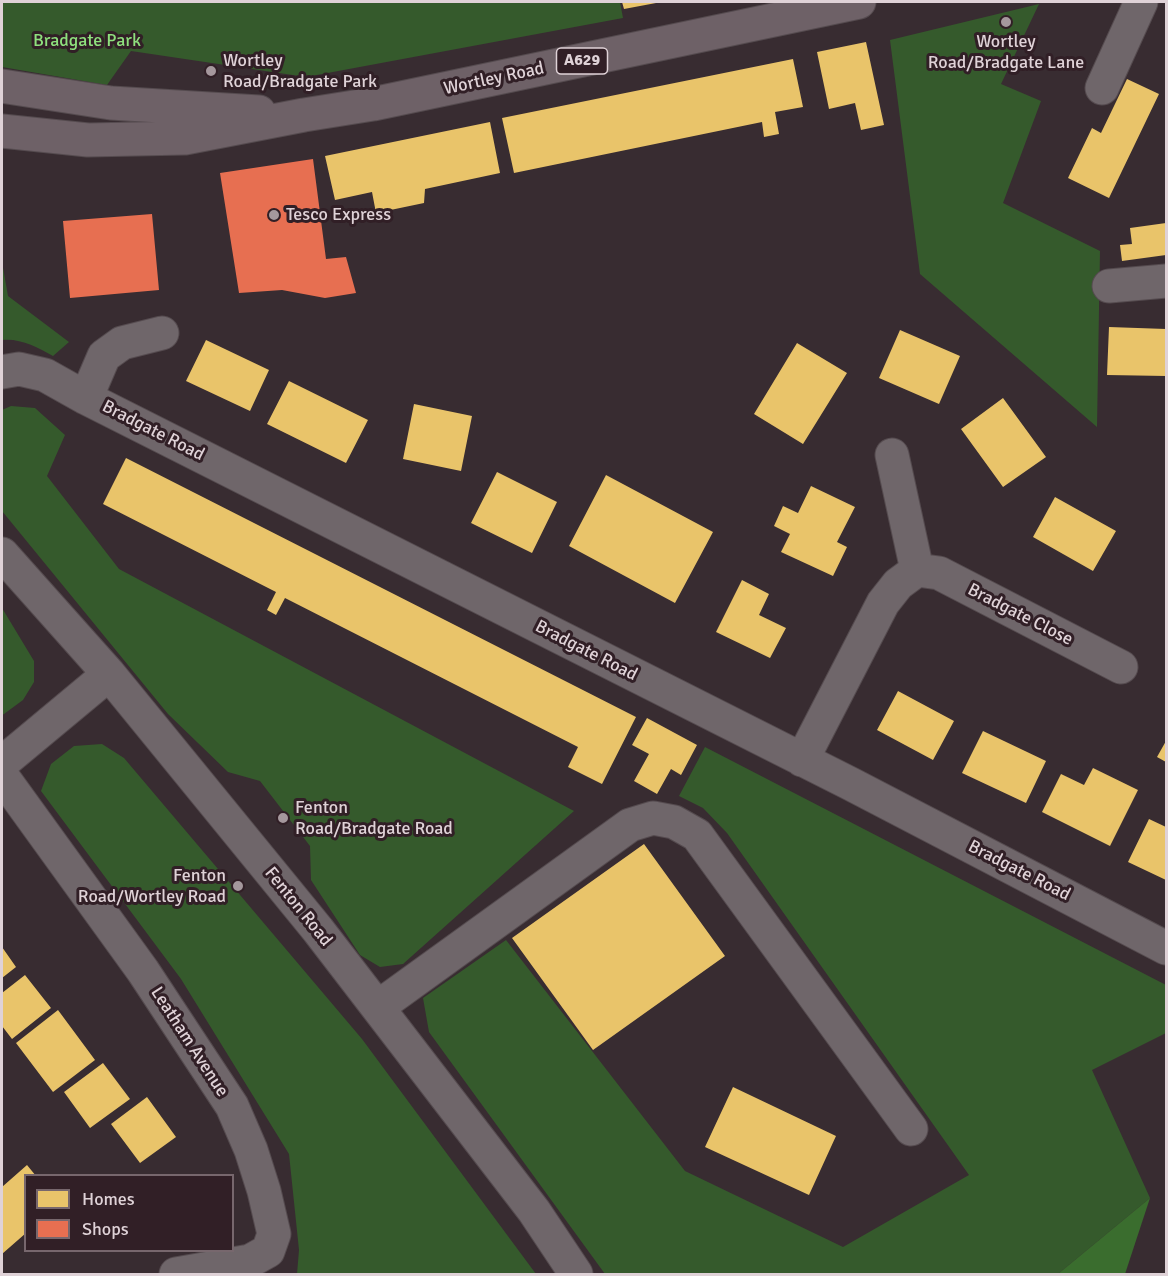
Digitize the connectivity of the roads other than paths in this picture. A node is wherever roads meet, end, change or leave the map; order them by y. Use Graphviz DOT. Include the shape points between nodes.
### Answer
graph roads {
  1 [pos="859,2"];
  2 [pos="1141,2"];
  3 [pos="2,86"];
  4 [pos="1102,88"];
  5 [pos="304,115"];
  6 [pos="2,131"];
  7 [pos="1167,281"];
  8 [pos="1109,286"];
  9 [pos="162,333"];
  10 [pos="2,372"];
  11 [pos="86,398"];
  12 [pos="892,455"];
  13 [pos="2,554"];
  14 [pos="917,570"];
  15 [pos="1121,667"];
  16 [pos="109,674"];
  17 [pos="802,760"];
  18 [pos="2,763"];
  19 [pos="2,776"];
  20 [pos="1167,948"];
  21 [pos="378,1007"];
  22 [pos="911,1129"];
  23 [pos="176,1275"];
  24 [pos="576,1275"];
  1 -- 5 [label="main road, Wortley Road / A629"];
  2 -- 4 [label="street"];
  3 -- 5 [label="main road, Wortley Road / A629" via="111,102"];
  5 -- 6 [label="main road, Wortley Road / A629" via="185,138 88,140"];
  7 -- 8 [label="street"];
  9 -- 11 [label="street" via="122,343 104,356"];
  10 -- 11 [label="street, Bradgate Road" via="19,369 45,375"];
  11 -- 17 [label="street, Bradgate Road"];
  12 -- 14 [label="street"];
  13 -- 16 [label="street, Fenton Road"];
  14 -- 15 [label="street, Bradgate Close" via="939,573"];
  14 -- 17 [label="street" via="898,584 884,603"];
  16 -- 18 [label="street"];
  16 -- 21 [label="street, Fenton Road"];
  17 -- 20 [label="street, Bradgate Road"];
  19 -- 23 [label="street, Leatham Avenue" via="143,971 232,1106 251,1150 274,1234 268,1251 250,1261"];
  21 -- 22 [label="street" via="630,825 653,818 674,822 697,835"];
  21 -- 24 [label="street, Fenton Road" via="534,1211"];
}
